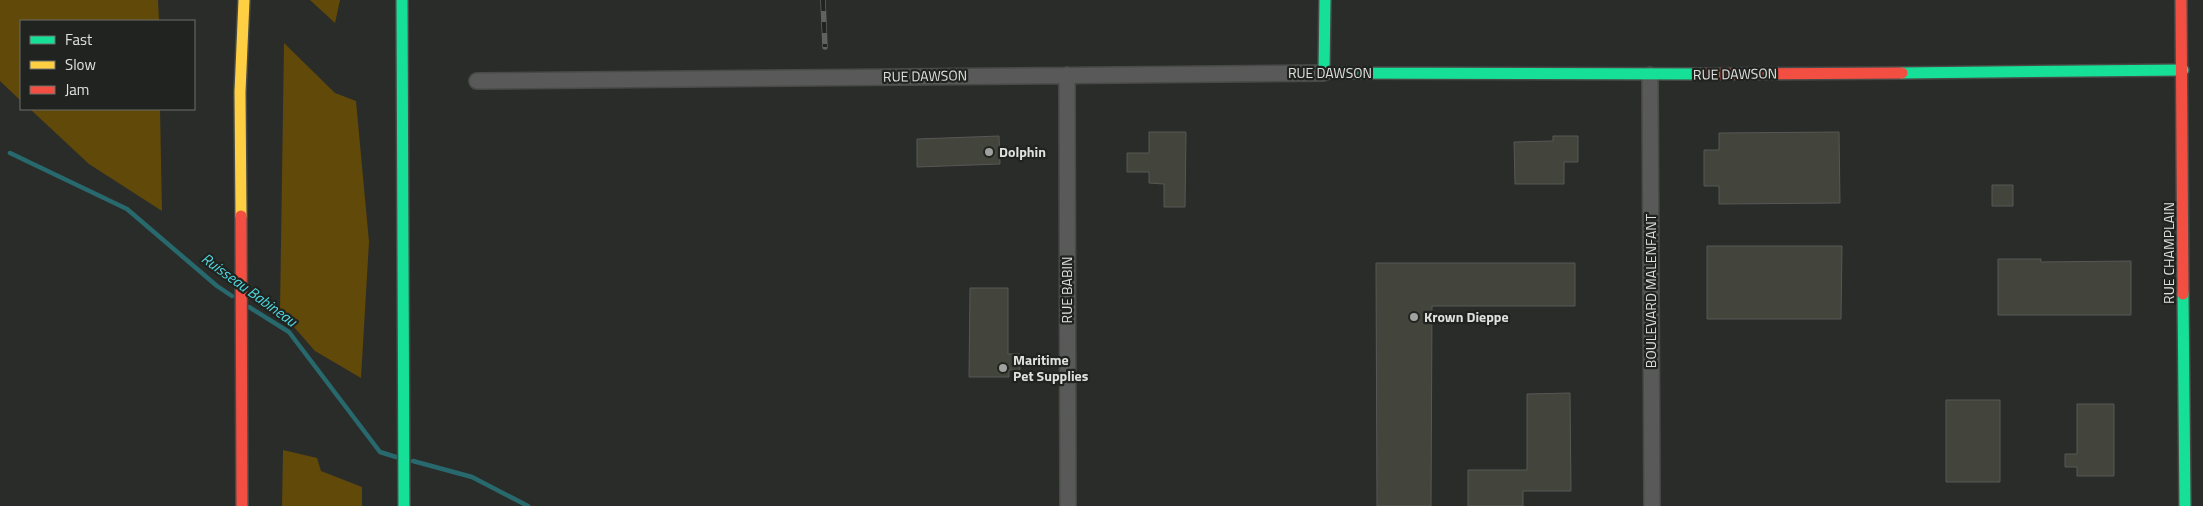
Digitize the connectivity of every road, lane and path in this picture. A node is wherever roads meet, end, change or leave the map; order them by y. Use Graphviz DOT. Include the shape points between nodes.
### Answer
graph roads {
  1 [pos="244,0"];
  2 [pos="402,0"];
  3 [pos="1325,0"];
  4 [pos="2182,0"];
  5 [pos="2183,70"];
  6 [pos="1324,72"];
  7 [pos="1066,74"];
  8 [pos="1650,75"];
  9 [pos="477,81"];
  10 [pos="242,506"];
  11 [pos="404,506"];
  12 [pos="1068,506"];
  13 [pos="1652,506"];
  14 [pos="2186,506"];
  1 -- 10 [label="main road" via="240,92"];
  2 -- 11 [label="main road"];
  3 -- 6 [label="main road"];
  4 -- 5 [label="main road, RUE CHAMPLAIN"];
  5 -- 8 [label="main road, RUE DAWSON"];
  5 -- 14 [label="main road, RUE CHAMPLAIN"];
  6 -- 7 [label="street, RUE DAWSON"];
  6 -- 8 [label="main road, RUE DAWSON"];
  7 -- 9 [label="street, RUE DAWSON"];
  7 -- 12 [label="street, RUE BABIN"];
  8 -- 13 [label="street, BOULEVARD MALENFANT"];
}
